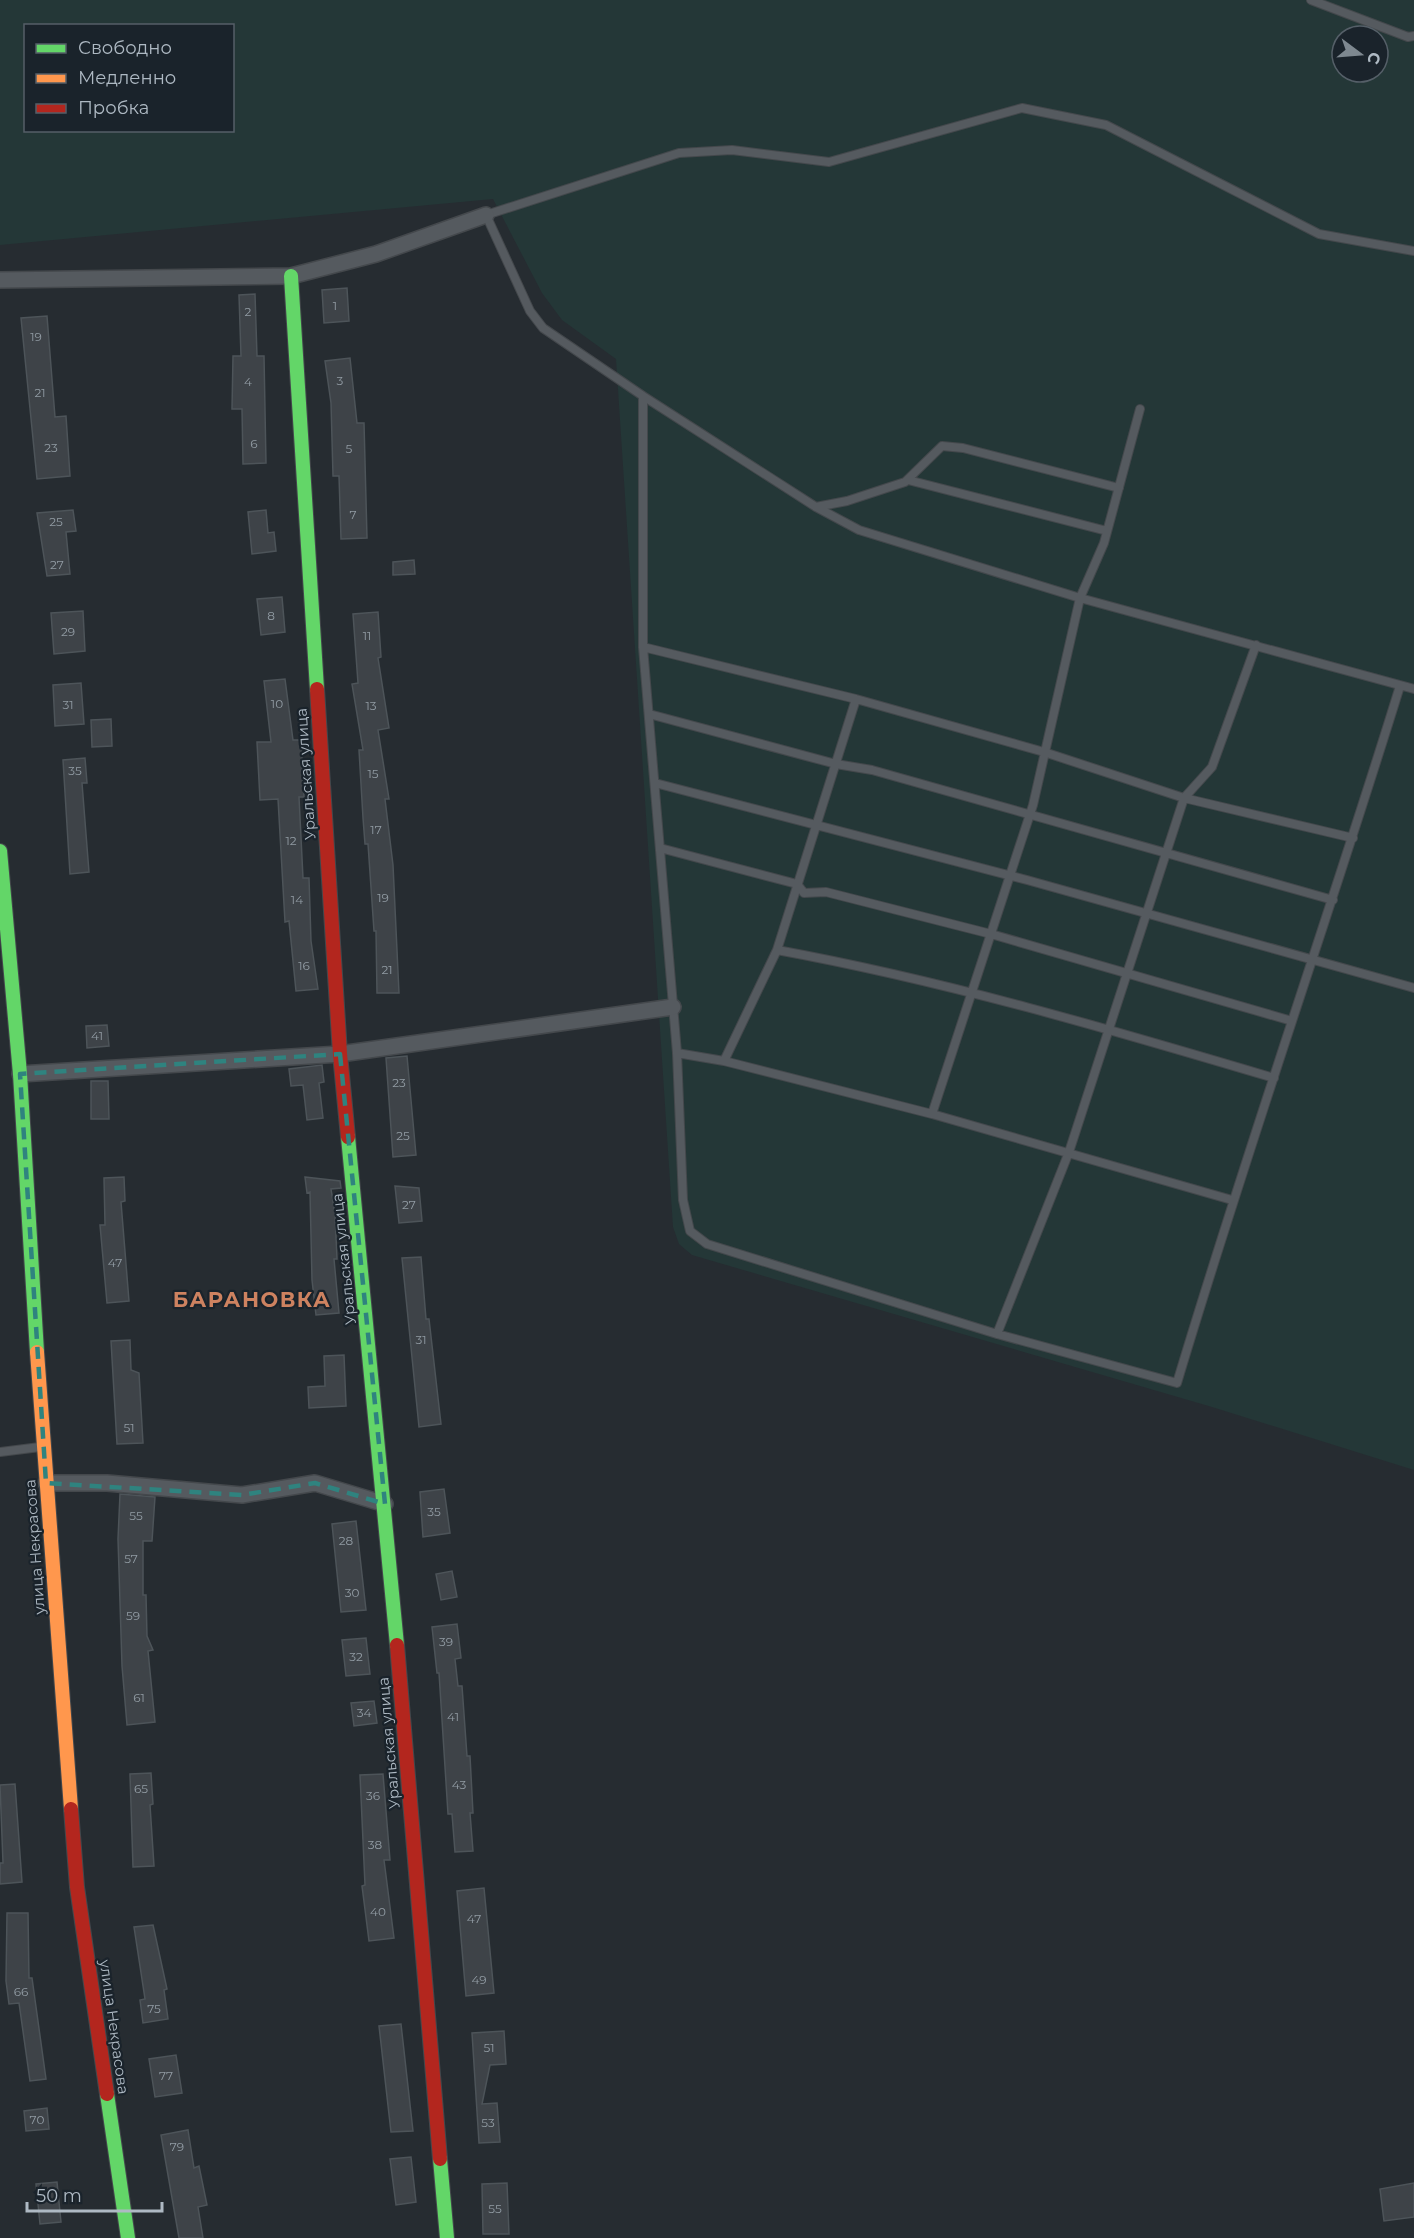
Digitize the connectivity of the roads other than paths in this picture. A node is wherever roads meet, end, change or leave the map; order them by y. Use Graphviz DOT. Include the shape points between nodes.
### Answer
graph roads {
  1 [pos="1311,0"];
  2 [pos="1414,36"];
  3 [pos="486,215"];
  4 [pos="1414,251"];
  5 [pos="291,276"];
  6 [pos="0,279"];
  7 [pos="643,396"];
  8 [pos="1140,409"];
  9 [pos="908,480"];
  10 [pos="1119,488"];
  11 [pos="816,507"];
  12 [pos="1107,531"];
  13 [pos="1080,598"];
  14 [pos="1256,645"];
  15 [pos="643,647"];
  16 [pos="1400,686"];
  17 [pos="1414,689"];
  18 [pos="856,699"];
  19 [pos="649,714"];
  20 [pos="1044,752"];
  21 [pos="836,764"];
  22 [pos="655,783"];
  23 [pos="1184,798"];
  24 [pos="1030,814"];
  25 [pos="816,826"];
  26 [pos="1353,838"];
  27 [pos="660,848"];
  28 [pos="0,851"];
  29 [pos="1167,852"];
  30 [pos="1010,876"];
  31 [pos="797,884"];
  32 [pos="1334,900"];
  33 [pos="1146,914"];
  34 [pos="991,933"];
  35 [pos="777,950"];
  36 [pos="1312,962"];
  37 [pos="1126,974"];
  38 [pos="1414,988"];
  39 [pos="973,991"];
  40 [pos="673,1007"];
  41 [pos="1292,1021"];
  42 [pos="1109,1029"];
  43 [pos="677,1053"];
  44 [pos="340,1054"];
  45 [pos="724,1061"];
  46 [pos="20,1074"];
  47 [pos="1274,1078"];
  48 [pos="932,1114"];
  49 [pos="1069,1152"];
  50 [pos="1232,1200"];
  51 [pos="997,1334"];
  52 [pos="43,1446"];
  53 [pos="0,1452"];
  54 [pos="46,1483"];
  55 [pos="385,1504"];
  56 [pos="128,2238"];
  57 [pos="447,2238"];
  1 -- 2 [label="lane"];
  3 -- 4 [label="lane" via="679,153 732,150 829,162 1022,108 1106,125 1319,234"];
  3 -- 5 [label="street" via="376,254"];
  3 -- 7 [label="lane" via="530,311 543,328"];
  5 -- 6 [label="street"];
  5 -- 44 [label="street, Уральская улица"];
  7 -- 11 [label="lane"];
  7 -- 15 [label="lane"];
  8 -- 10 [label="lane"];
  9 -- 10 [label="lane" via="942,446"];
  9 -- 11 [label="lane"];
  9 -- 12 [label="lane"];
  10 -- 12 [label="lane"];
  11 -- 13 [label="lane" via="859,530"];
  12 -- 13 [label="lane"];
  13 -- 14 [label="lane"];
  13 -- 20 [label="lane"];
  14 -- 16 [label="lane"];
  14 -- 23 [label="lane" via="1212,767"];
  15 -- 18 [label="lane"];
  15 -- 19 [label="lane"];
  16 -- 17 [label="lane"];
  16 -- 26 [label="lane"];
  18 -- 20 [label="lane"];
  18 -- 21 [label="lane"];
  19 -- 21 [label="lane"];
  19 -- 22 [label="lane"];
  20 -- 23 [label="lane"];
  20 -- 24 [label="lane"];
  21 -- 24 [label="lane" via="872,770"];
  21 -- 25 [label="lane"];
  22 -- 25 [label="lane"];
  22 -- 27 [label="lane"];
  23 -- 26 [label="lane"];
  23 -- 29 [label="lane"];
  24 -- 29 [label="lane"];
  24 -- 30 [label="lane"];
  25 -- 30 [label="lane"];
  25 -- 31 [label="lane"];
  26 -- 32 [label="lane"];
  27 -- 31 [label="lane"];
  27 -- 40 [label="lane"];
  28 -- 46 [label="street, улица Некрасова"];
  29 -- 32 [label="lane"];
  29 -- 33 [label="lane"];
  30 -- 33 [label="lane"];
  30 -- 34 [label="lane"];
  31 -- 34 [label="lane" via="804,893 826,892"];
  31 -- 35 [label="lane"];
  32 -- 36 [label="lane"];
  33 -- 36 [label="lane"];
  33 -- 37 [label="lane"];
  34 -- 37 [label="lane"];
  34 -- 39 [label="lane"];
  35 -- 39 [label="lane"];
  35 -- 45 [label="lane"];
  36 -- 38 [label="lane"];
  36 -- 41 [label="lane"];
  37 -- 41 [label="lane"];
  37 -- 42 [label="lane"];
  39 -- 42 [label="lane"];
  39 -- 48 [label="lane"];
  40 -- 43 [label="lane"];
  40 -- 44 [label="street"];
  41 -- 47 [label="lane"];
  42 -- 47 [label="lane"];
  42 -- 49 [label="lane"];
  43 -- 45 [label="lane"];
  43 -- 51 [label="lane" via="683,1200 686,1220 698,1239"];
  44 -- 46 [label="street"];
  44 -- 55 [label="street, Уральская улица"];
  45 -- 48 [label="lane"];
  46 -- 52 [label="street, улица Некрасова"];
  47 -- 50 [label="lane"];
  48 -- 49 [label="lane"];
  49 -- 50 [label="lane"];
  49 -- 51 [label="lane"];
  50 -- 51 [label="lane" via="1177,1383"];
  52 -- 53 [label="lane"];
  52 -- 54 [label="street, улица Некрасова"];
  54 -- 55 [label="street" via="107,1483 242,1495 315,1483"];
  54 -- 56 [label="street, улица Некрасова" via="77,1887"];
  55 -- 57 [label="street, Уральская улица"];
}
